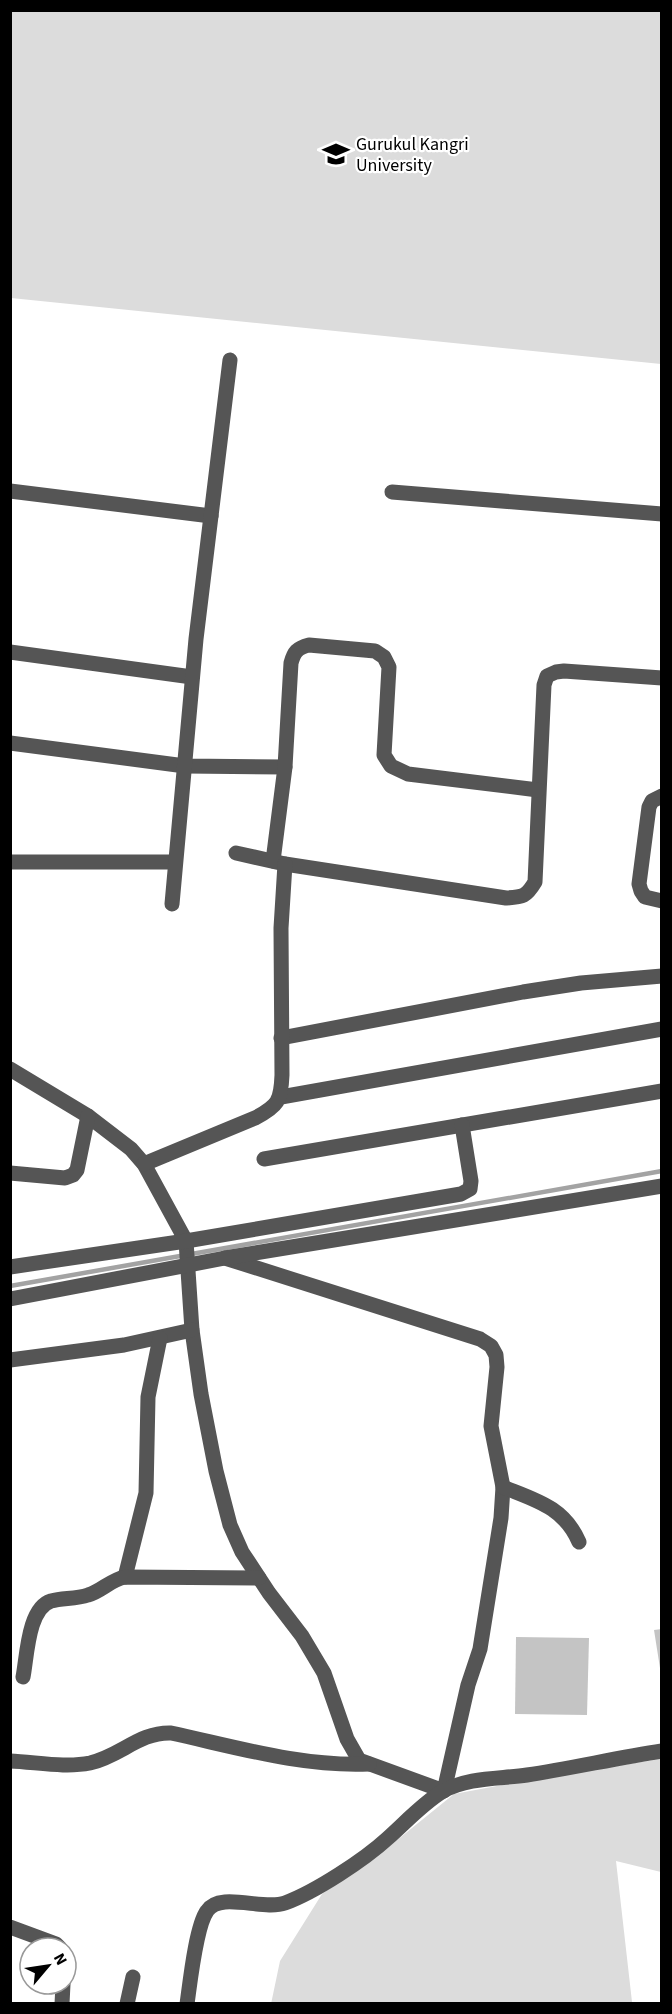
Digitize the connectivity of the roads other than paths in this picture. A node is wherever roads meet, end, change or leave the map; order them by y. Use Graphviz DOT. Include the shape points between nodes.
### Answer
graph roads {
  1 [pos="230,360"];
  2 [pos="10,491"];
  3 [pos="392,492"];
  4 [pos="662,514"];
  5 [pos="211,516"];
  6 [pos="10,652"];
  7 [pos="192,676"];
  8 [pos="662,678"];
  9 [pos="10,743"];
  10 [pos="185,766"];
  11 [pos="285,767"];
  12 [pos="538,790"];
  13 [pos="662,796"];
  14 [pos="236,853"];
  15 [pos="10,862"];
  16 [pos="175,862"];
  17 [pos="279,862"];
  18 [pos="662,901"];
  19 [pos="172,904"];
  20 [pos="662,976"];
  21 [pos="662,1029"];
  22 [pos="281,1038"];
  23 [pos="10,1069"];
  24 [pos="662,1091"];
  25 [pos="281,1097"];
  26 [pos="88,1116"];
  27 [pos="462,1125"];
  28 [pos="264,1159"];
  29 [pos="144,1164"];
  30 [pos="10,1173"];
  31 [pos="662,1186"];
  32 [pos="187,1254"];
  33 [pos="225,1258"];
  34 [pos="10,1267"];
  35 [pos="10,1299"];
  36 [pos="192,1330"];
  37 [pos="160,1338"];
  38 [pos="10,1360"];
  39 [pos="503,1487"];
  40 [pos="579,1542"];
  41 [pos="125,1578"];
  42 [pos="259,1578"];
  43 [pos="23,1677"];
  44 [pos="662,1751"];
  45 [pos="10,1761"];
  46 [pos="370,1764"];
  47 [pos="444,1791"];
  48 [pos="10,1927"];
  49 [pos="34,1936"];
  50 [pos="133,1977"];
  51 [pos="127,2004"];
  52 [pos="187,2004"];
  1 -- 5 [label="street"];
  2 -- 5 [label="street"];
  3 -- 4 [label="street"];
  5 -- 7 [label="street"];
  6 -- 7 [label="street"];
  7 -- 10 [label="street"];
  8 -- 12 [label="street" via="564,671 547,676"];
  9 -- 10 [label="street"];
  10 -- 11 [label="street"];
  10 -- 16 [label="street"];
  11 -- 12 [label="street" via="293,654 299,647 309,645 375,651 389,667 383,742 384,755 392,766 408,774"];
  11 -- 17 [label="street"];
  12 -- 17 [label="street" via="535,882 521,897 506,898"];
  13 -- 18 [label="street" via="649,807 639,884 645,897"];
  14 -- 17 [label="street"];
  15 -- 16 [label="street"];
  16 -- 19 [label="street"];
  17 -- 22 [label="street"];
  20 -- 22 [label="street" via="523,992"];
  21 -- 25 [label="street"];
  22 -- 25 [label="street"];
  23 -- 26 [label="street"];
  24 -- 27 [label="street"];
  25 -- 29 [label="street" via="272,1110 255,1119"];
  26 -- 29 [label="street" via="115,1135"];
  26 -- 30 [label="street" via="73,1175 65,1178"];
  27 -- 28 [label="street"];
  27 -- 32 [label="street" via="471,1181 470,1189 461,1194"];
  29 -- 32 [label="street"];
  31 -- 33 [label="street"];
  32 -- 33 [label="street"];
  32 -- 34 [label="street"];
  32 -- 35 [label="street"];
  32 -- 36 [label="street"];
  33 -- 39 [label="street" via="480,1339 491,1346 497,1367 491,1426"];
  36 -- 37 [label="street"];
  36 -- 42 [label="street" via="201,1394 230,1526"];
  37 -- 38 [label="street"];
  37 -- 41 [label="street" via="148,1397 146,1493"];
  39 -- 40 [label="street" via="552,1509 572,1526"];
  39 -- 47 [label="street" via="480,1649"];
  41 -- 42 [label="street"];
  41 -- 43 [label="street" via="89,1595 42,1605 33,1620"];
  42 -- 46 [label="street" via="324,1672 352,1751 359,1760"];
  44 -- 47 [label="street" via="462,1783"];
  45 -- 46 [label="street" via="90,1763 151,1734 171,1733 312,1762"];
  46 -- 47 [label="street"];
  47 -- 52 [label="street" via="386,1840 301,1896 266,1906 226,1901 214,1904 201,1924"];
  48 -- 49 [label="street"];
  50 -- 51 [label="street"];
}
